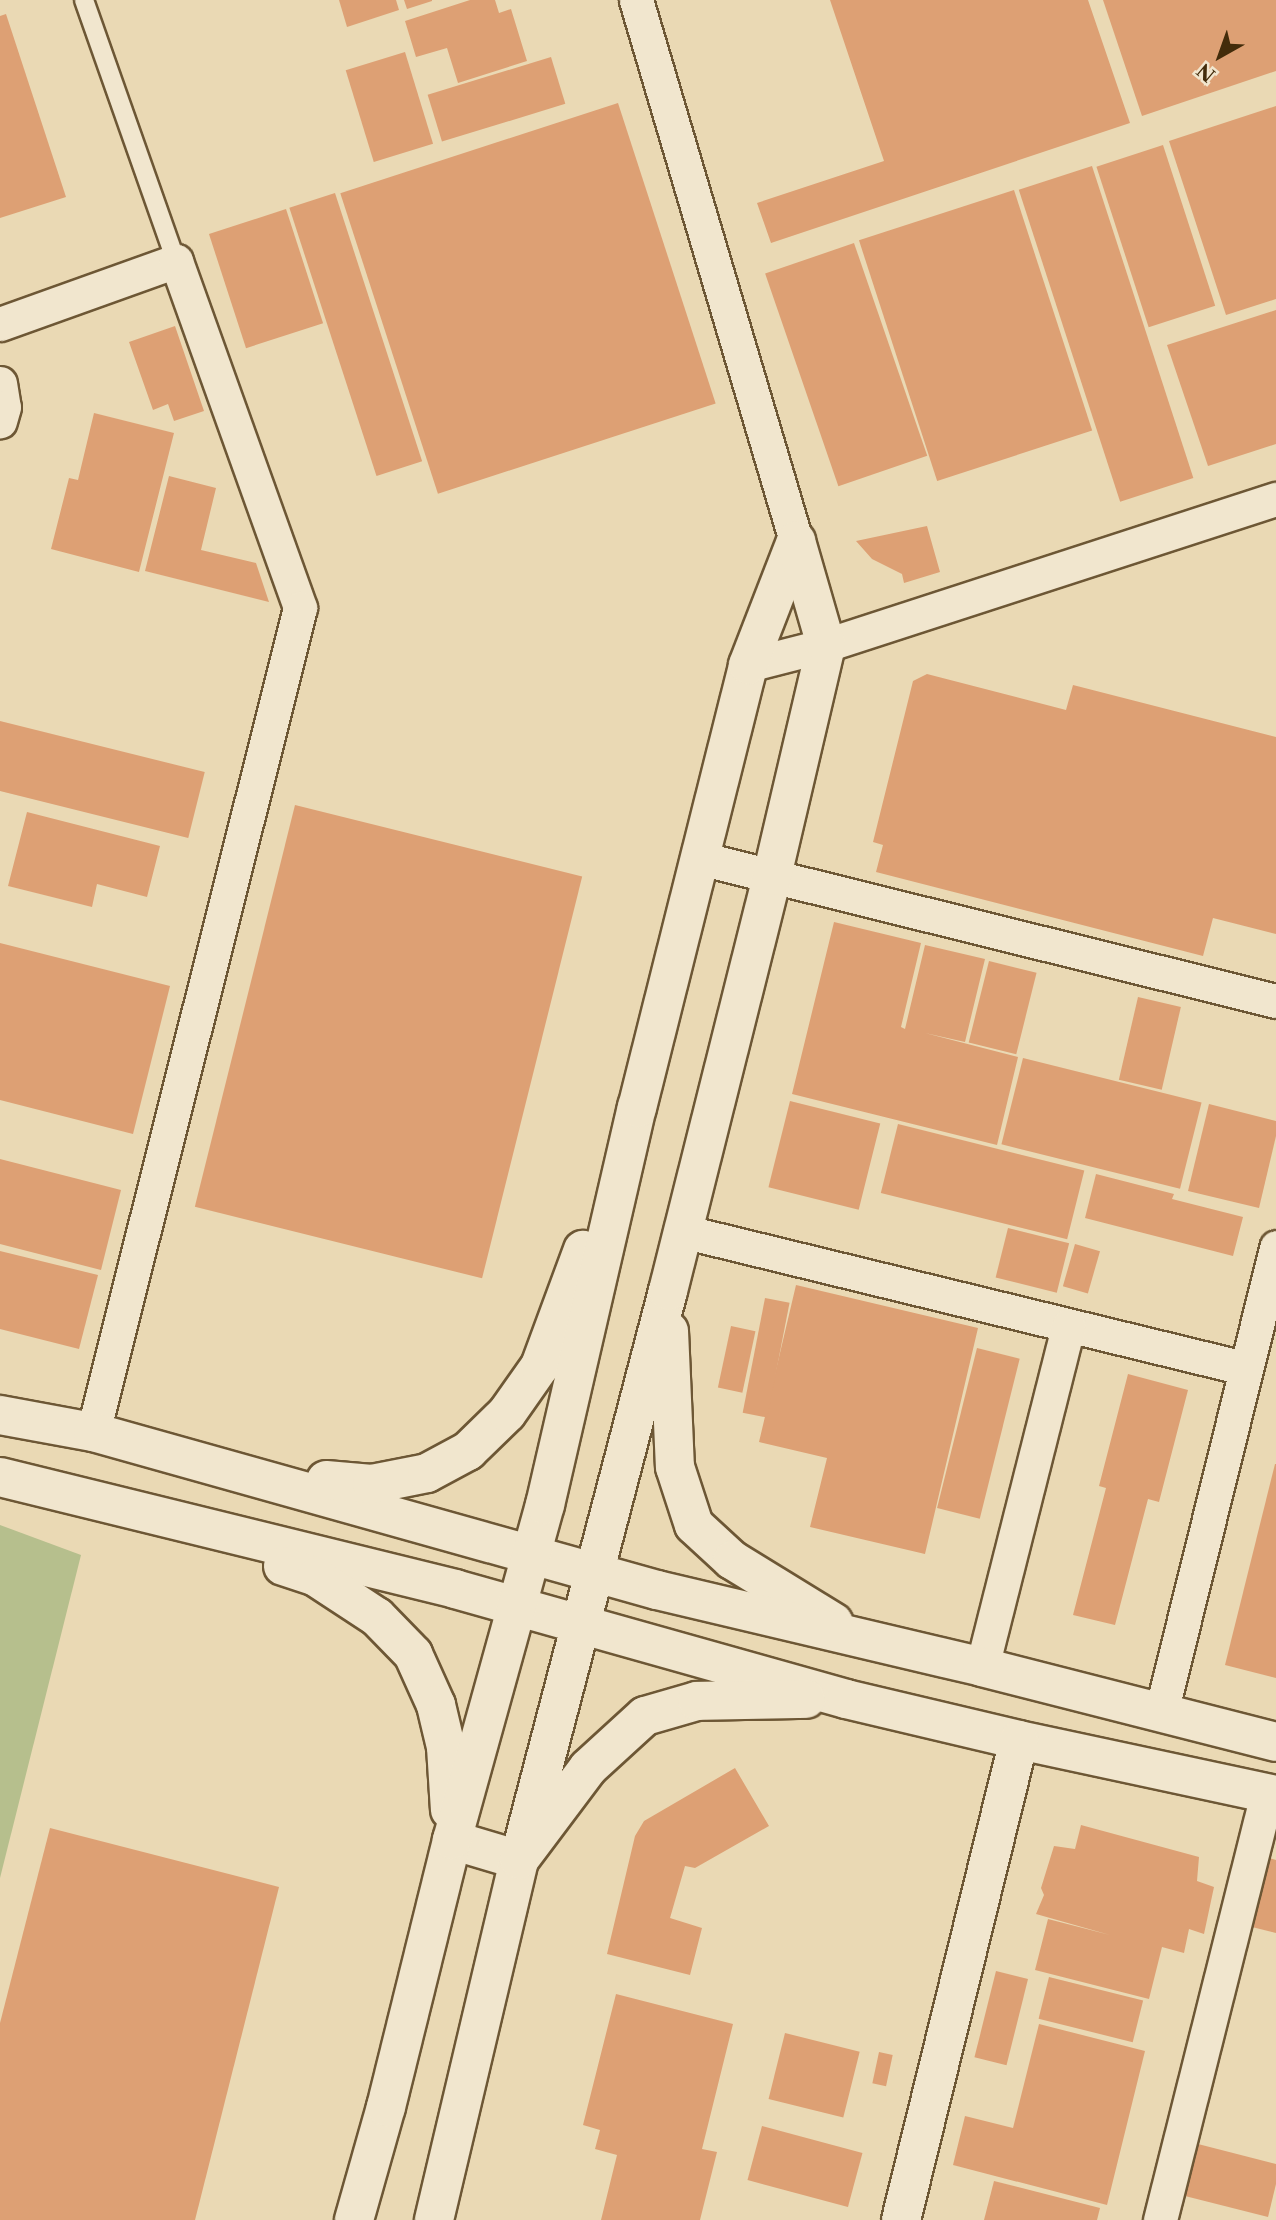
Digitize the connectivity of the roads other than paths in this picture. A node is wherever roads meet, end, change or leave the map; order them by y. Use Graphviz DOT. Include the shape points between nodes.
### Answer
graph roads {
  1 [pos="85,0"];
  2 [pos="636,0"];
  3 [pos="176,261"];
  4 [pos="0,324"];
  5 [pos="0,383"];
  6 [pos="0,421"];
  7 [pos="1276,499"];
  8 [pos="796,541"];
  9 [pos="826,645"];
  10 [pos="748,665"];
  11 [pos="699,858"];
  12 [pos="772,876"];
  13 [pos="1276,1001"];
  14 [pos="637,1108"];
  15 [pos="682,1231"];
  16 [pos="1276,1247"];
  17 [pos="668,1291"];
  18 [pos="1068,1326"];
  19 [pos="1244,1368"];
  20 [pos="0,1415"];
  21 [pos="93,1432"];
  22 [pos="251,1474"];
  23 [pos="0,1477"];
  24 [pos="76,1497"];
  25 [pos="531,1556"];
  26 [pos="595,1573"];
  27 [pos="516,1606"];
  28 [pos="582,1623"];
  29 [pos="862,1640"];
  30 [pos="982,1667"];
  31 [pos="846,1699"];
  32 [pos="1161,1713"];
  33 [pos="1018,1740"];
  34 [pos="1276,1742"];
  35 [pos="1272,1794"];
  36 [pos="452,1840"];
  37 [pos="519,1860"];
  38 [pos="354,2220"];
  39 [pos="434,2220"];
  40 [pos="901,2220"];
  41 [pos="1160,2220"];
  1 -- 3 [label="lane"];
  2 -- 8 [label="street"];
  3 -- 4 [label="street"];
  3 -- 21 [label="street" via="300,607"];
  5 -- 6 [label="street" via="4,407"];
  7 -- 9 [label="street"];
  8 -- 9 [label="street"];
  8 -- 10 [label="street"];
  9 -- 10 [label="street"];
  9 -- 12 [label="street"];
  10 -- 11 [label="street"];
  11 -- 12 [label="street"];
  11 -- 14 [label="street"];
  12 -- 13 [label="street"];
  12 -- 15 [label="street"];
  14 -- 22 [label="street" via="540,1366 507,1413 468,1451 427,1473 372,1484"];
  14 -- 25 [label="street"];
  15 -- 17 [label="street"];
  15 -- 18 [label="street"];
  16 -- 19 [label="street"];
  17 -- 26 [label="street"];
  17 -- 29 [label="street" via="675,1467 694,1525 732,1560"];
  18 -- 19 [label="street"];
  18 -- 30 [label="street"];
  19 -- 32 [label="street"];
  20 -- 21 [label="street"];
  21 -- 22 [label="street"];
  22 -- 25 [label="street"];
  23 -- 24 [label="street"];
  24 -- 27 [label="street"];
  24 -- 36 [label="street" via="316,1577 377,1617 413,1654 436,1705 446,1747"];
  25 -- 26 [label="street"];
  25 -- 27 [label="street"];
  26 -- 28 [label="street"];
  26 -- 29 [label="street"];
  27 -- 28 [label="street"];
  27 -- 36 [label="street"];
  28 -- 31 [label="street"];
  28 -- 37 [label="street"];
  29 -- 30 [label="street"];
  30 -- 32 [label="street"];
  31 -- 33 [label="street"];
  31 -- 37 [label="street" via="697,1701 645,1716 588,1768"];
  32 -- 34 [label="street"];
  33 -- 35 [label="street"];
  33 -- 40 [label="street"];
  35 -- 41 [label="street"];
  36 -- 37 [label="street"];
  36 -- 38 [label="street"];
  37 -- 39 [label="street"];
}
